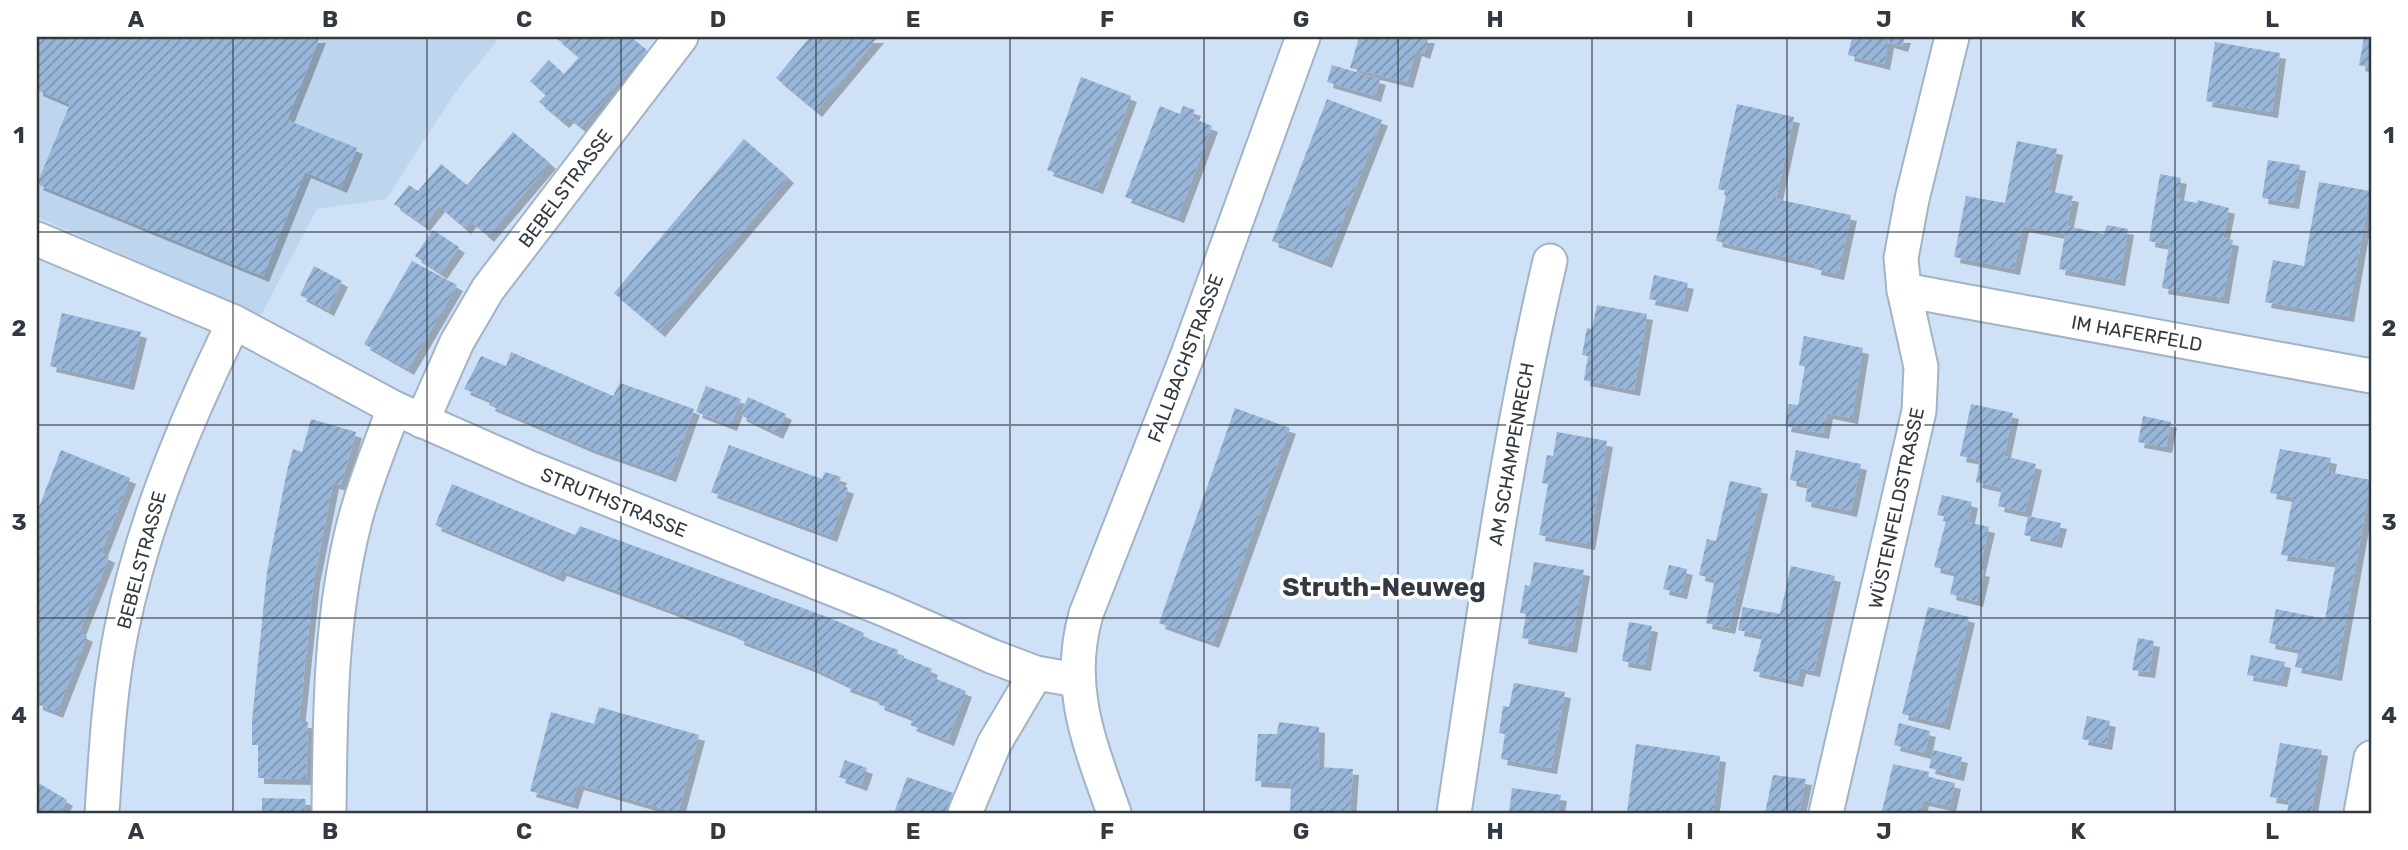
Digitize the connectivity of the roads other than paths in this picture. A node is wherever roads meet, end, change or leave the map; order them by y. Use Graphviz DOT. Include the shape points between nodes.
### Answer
graph roads {
  1 [pos="681,37"];
  2 [pos="1303,37"];
  3 [pos="1952,37"];
  4 [pos="37,239"];
  5 [pos="1550,261"];
  6 [pos="1903,290"];
  7 [pos="234,322"];
  8 [pos="2371,376"];
  9 [pos="408,414"];
  10 [pos="1036,673"];
  11 [pos="1077,680"];
  12 [pos="2371,758"];
  13 [pos="102,813"];
  14 [pos="329,813"];
  15 [pos="965,813"];
  16 [pos="1114,813"];
  17 [pos="1454,813"];
  18 [pos="1826,813"];
  19 [pos="2361,813"];
  1 -- 9 [label="street, BEBELSTRASSE" via="488,289"];
  2 -- 11 [label="street, FALLBACHSTRASSE" via="1188,354 1086,614 1078,643"];
  3 -- 6 [label="street, WÜSTENFELDSTRASSE" via="1912,200 1901,258"];
  4 -- 7 [label="street, STRUTHSTRASSE"];
  5 -- 17 [label="street, AM SCHAMPENRECH" via="1496,534"];
  6 -- 8 [label="street, IM HAFERFELD"];
  6 -- 18 [label="street, WÜSTENFELDSTRASSE" via="1921,367 1919,411"];
  7 -- 9 [label="street, STRUTHSTRASSE"];
  7 -- 13 [label="street, BEBELSTRASSE" via="188,416 136,565 108,722"];
  9 -- 10 [label="street, STRUTHSTRASSE"];
  9 -- 14 [label="street, BEBELSTRASSE" via="355,520 331,681"];
  10 -- 11 [label="street, STRUTHSTRASSE"];
  10 -- 15 [label="street" via="994,744"];
  11 -- 16 [label="street" via="1089,741"];
  12 -- 19 [label="street"];
}
